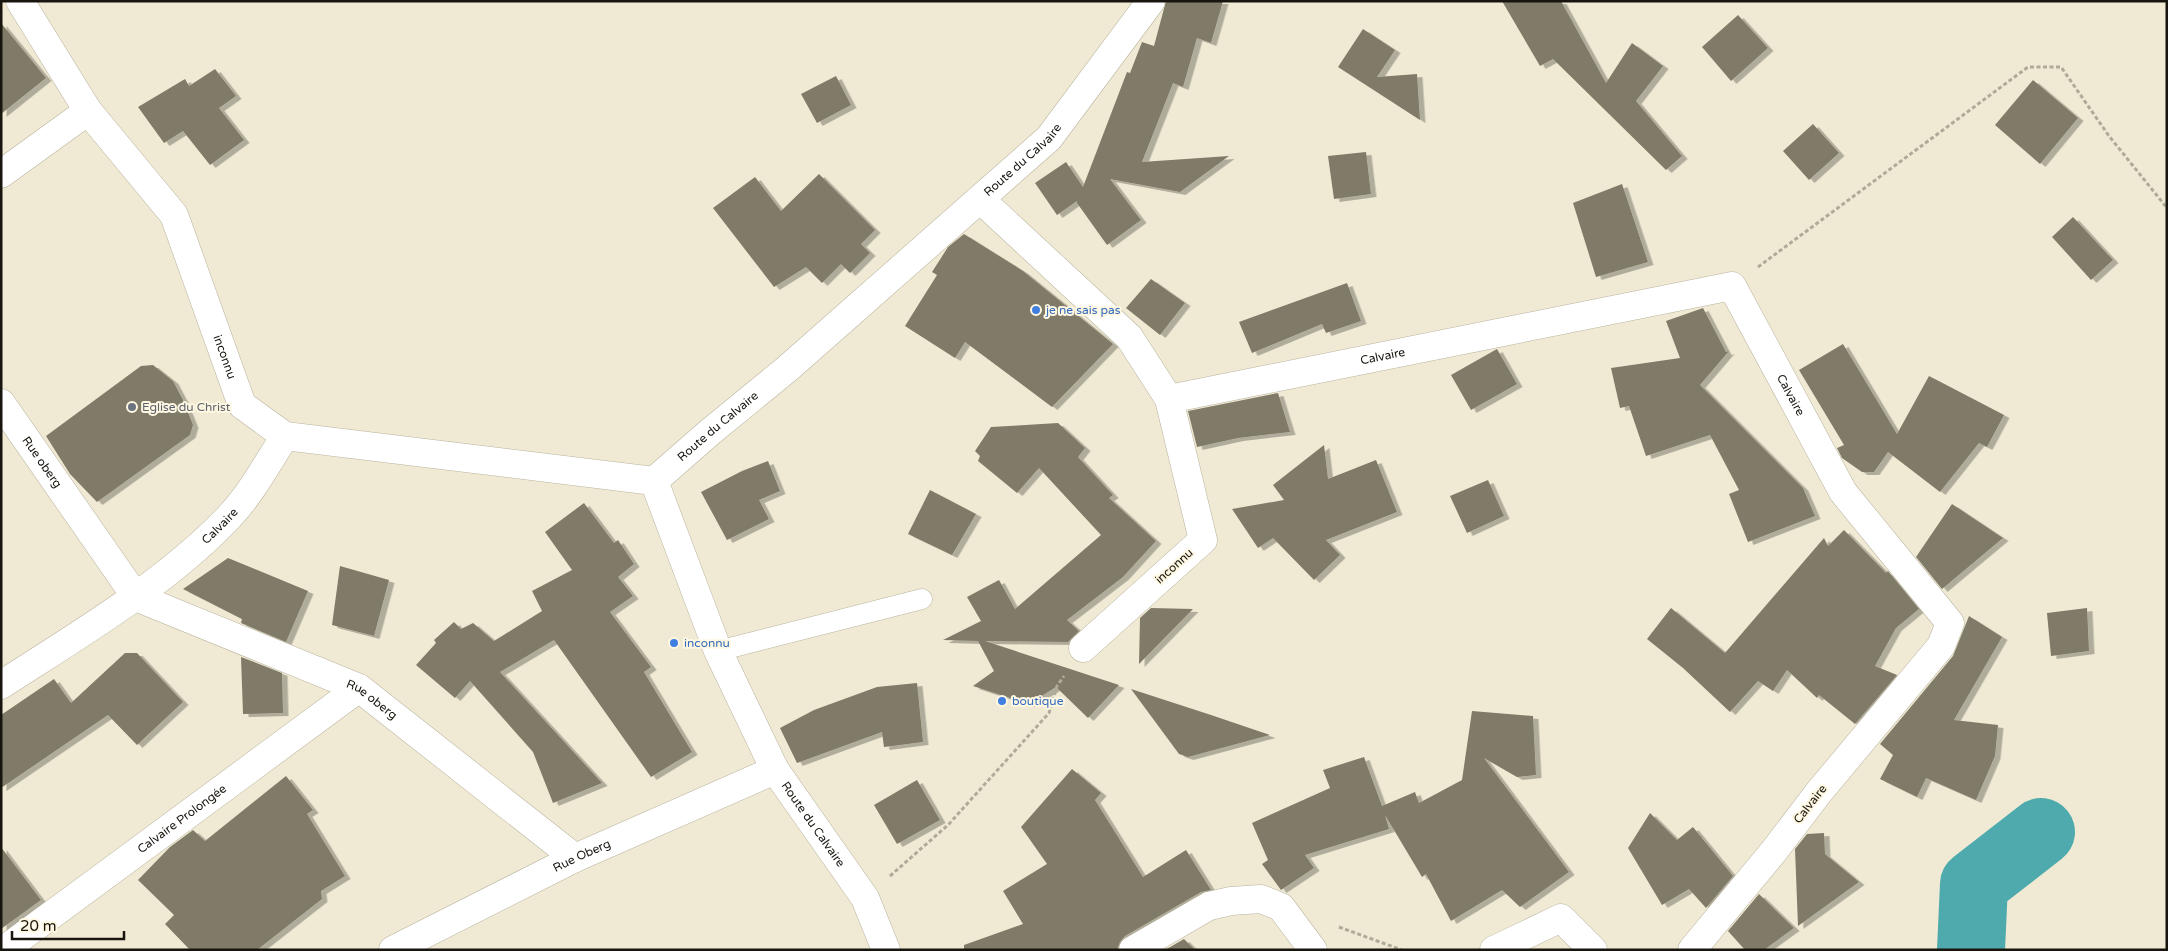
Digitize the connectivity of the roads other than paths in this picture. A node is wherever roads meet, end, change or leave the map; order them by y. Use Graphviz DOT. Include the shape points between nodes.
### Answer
graph roads {
  1 [pos="20,1"];
  2 [pos="1152,1"];
  3 [pos="88,111"];
  4 [pos="1,174"];
  5 [pos="980,199"];
  6 [pos="1169,399"];
  7 [pos="1,403"];
  8 [pos="285,436"];
  9 [pos="654,481"];
  10 [pos="136,597"];
  11 [pos="922,599"];
  12 [pos="1083,648"];
  13 [pos="718,652"];
  14 [pos="1,685"];
  15 [pos="359,688"];
  16 [pos="775,770"];
  17 [pos="574,858"];
  18 [pos="4,950"];
  19 [pos="393,950"];
  20 [pos="886,950"];
  21 [pos="1133,950"];
  22 [pos="1313,950"];
  23 [pos="1494,950"];
  24 [pos="1593,950"];
  25 [pos="1692,950"];
  1 -- 3 [label="street, inconnu"];
  2 -- 5 [label="street, Route du Calvaire" via="1049,138"];
  3 -- 4 [label="street"];
  3 -- 8 [label="street, inconnu" via="174,215 242,405"];
  5 -- 6 [label="street" via="1130,337"];
  5 -- 9 [label="street, Route du Calvaire"];
  6 -- 12 [label="street, inconnu" via="1203,540"];
  6 -- 25 [label="street, Calvaire" via="1732,286 1843,492 1950,623 1942,646"];
  7 -- 10 [label="street, Rue oberg"];
  8 -- 9 [label="street, inconnu"];
  8 -- 10 [label="street, Calvaire" via="228,518"];
  9 -- 13 [label="street, Route du Calvaire"];
  10 -- 14 [label="street"];
  10 -- 15 [label="street, Rue oberg"];
  11 -- 13 [label="lane"];
  13 -- 16 [label="street, Route du Calvaire"];
  15 -- 17 [label="street, Rue oberg"];
  15 -- 18 [label="street, Calvaire Prolongée"];
  16 -- 17 [label="street, Rue Oberg"];
  16 -- 20 [label="street, Route du Calvaire" via="864,898"];
  17 -- 19 [label="street, Rue Oberg"];
  21 -- 22 [label="street" via="1209,906 1261,899 1281,907"];
  23 -- 24 [label="street" via="1561,918"];
}
